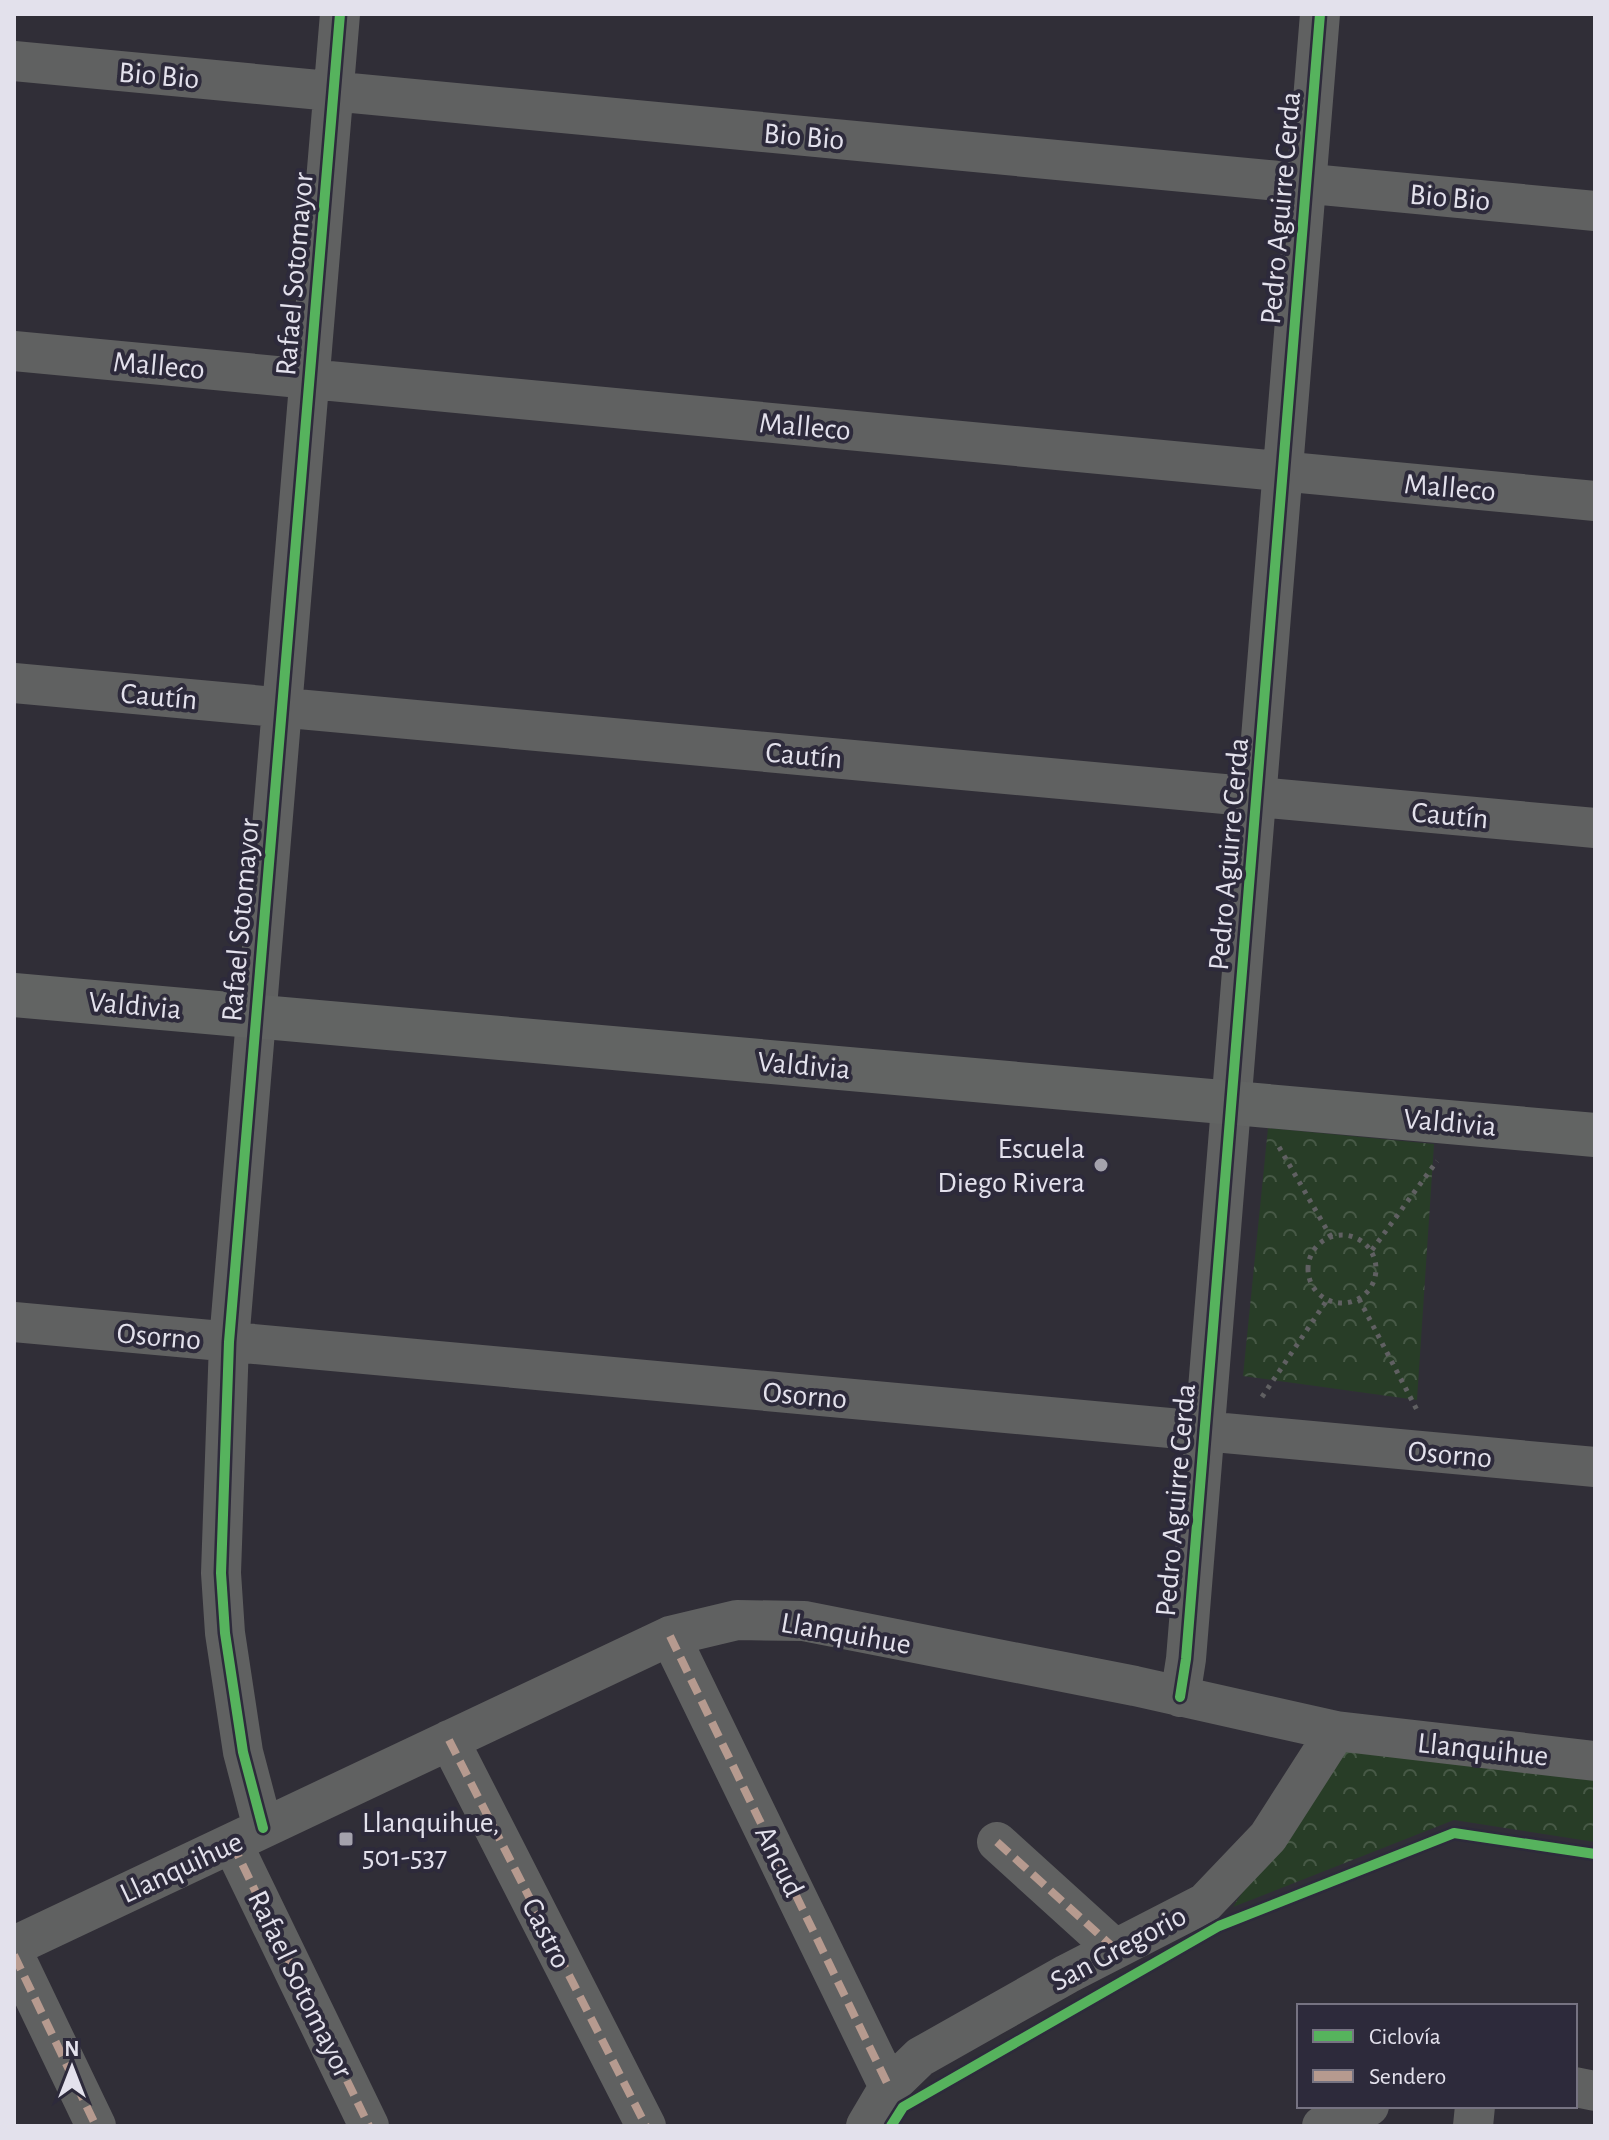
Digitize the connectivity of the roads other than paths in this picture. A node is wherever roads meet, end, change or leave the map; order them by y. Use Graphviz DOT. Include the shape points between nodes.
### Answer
graph roads {
  1 [pos="340,14"];
  2 [pos="1320,14"];
  3 [pos="14,61"];
  4 [pos="333,91"];
  5 [pos="1306,184"];
  6 [pos="1595,211"];
  7 [pos="14,351"];
  8 [pos="309,379"];
  9 [pos="1283,471"];
  10 [pos="1595,501"];
  11 [pos="14,683"];
  12 [pos="282,707"];
  13 [pos="1256,797"];
  14 [pos="1595,828"];
  15 [pos="14,995"];
  16 [pos="256,1016"];
  17 [pos="1243,1104"];
  18 [pos="1595,1135"];
  19 [pos="14,1322"];
  20 [pos="229,1342"];
  21 [pos="1221,1433"];
  22 [pos="1595,1467"];
  23 [pos="670,1636"];
  24 [pos="1180,1697"];
  25 [pos="1336,1731"];
  26 [pos="449,1740"];
  27 [pos="1595,1761"];
  28 [pos="248,1835"];
  29 [pos="997,1842"];
  30 [pos="14,1946"];
  31 [pos="1115,1949"];
  32 [pos="14,1955"];
  33 [pos="889,2087"];
  34 [pos="1364,2108"];
  35 [pos="96,2126"];
  36 [pos="369,2126"];
  37 [pos="646,2126"];
  38 [pos="866,2126"];
  39 [pos="1322,2126"];
  1 -- 4 [label="street, Rafael Sotomayor"];
  2 -- 5 [label="street, Pedro Aguirre Cerda"];
  3 -- 4 [label="street, Bio Bio"];
  4 -- 5 [label="street, Bio Bio"];
  4 -- 8 [label="street, Rafael Sotomayor"];
  5 -- 6 [label="street, Bio Bio"];
  5 -- 9 [label="street, Pedro Aguirre Cerda"];
  7 -- 8 [label="street, Malleco"];
  8 -- 9 [label="street, Malleco"];
  8 -- 12 [label="street, Rafael Sotomayor"];
  9 -- 10 [label="street, Malleco"];
  9 -- 13 [label="street, Pedro Aguirre Cerda"];
  11 -- 12 [label="street, Cautín"];
  12 -- 13 [label="street, Cautín"];
  12 -- 16 [label="street, Rafael Sotomayor"];
  13 -- 14 [label="street, Cautín"];
  13 -- 17 [label="street, Pedro Aguirre Cerda"];
  15 -- 16 [label="street, Valdivia"];
  16 -- 17 [label="street, Valdivia"];
  16 -- 20 [label="street, Rafael Sotomayor"];
  17 -- 18 [label="street, Valdivia"];
  17 -- 21 [label="street, Pedro Aguirre Cerda"];
  19 -- 20 [label="street, Osorno"];
  20 -- 21 [label="street, Osorno"];
  20 -- 28 [label="street, Rafael Sotomayor" via="221,1573"];
  21 -- 22 [label="street, Osorno"];
  21 -- 24 [label="street, Pedro Aguirre Cerda"];
  23 -- 24 [label="street, Llanquihue" via="737,1620 804,1621"];
  23 -- 26 [label="street, Llanquihue"];
  23 -- 33 [label="street, Ancud"];
  24 -- 25 [label="street, Llanquihue"];
  25 -- 27 [label="street, Llanquihue"];
  25 -- 31 [label="street, San Gregorio" via="1268,1837 1205,1903"];
  26 -- 28 [label="street, Llanquihue"];
  26 -- 37 [label="street, Castro"];
  28 -- 30 [label="street, Llanquihue"];
  28 -- 36 [label="street, Rafael Sotomayor"];
  29 -- 31 [label="street"];
  31 -- 33 [label="street, San Gregorio" via="920,2057"];
  32 -- 35 [label="street"];
  33 -- 38 [label="street, San Gregorio"];
  34 -- 39 [label="street"];
}
